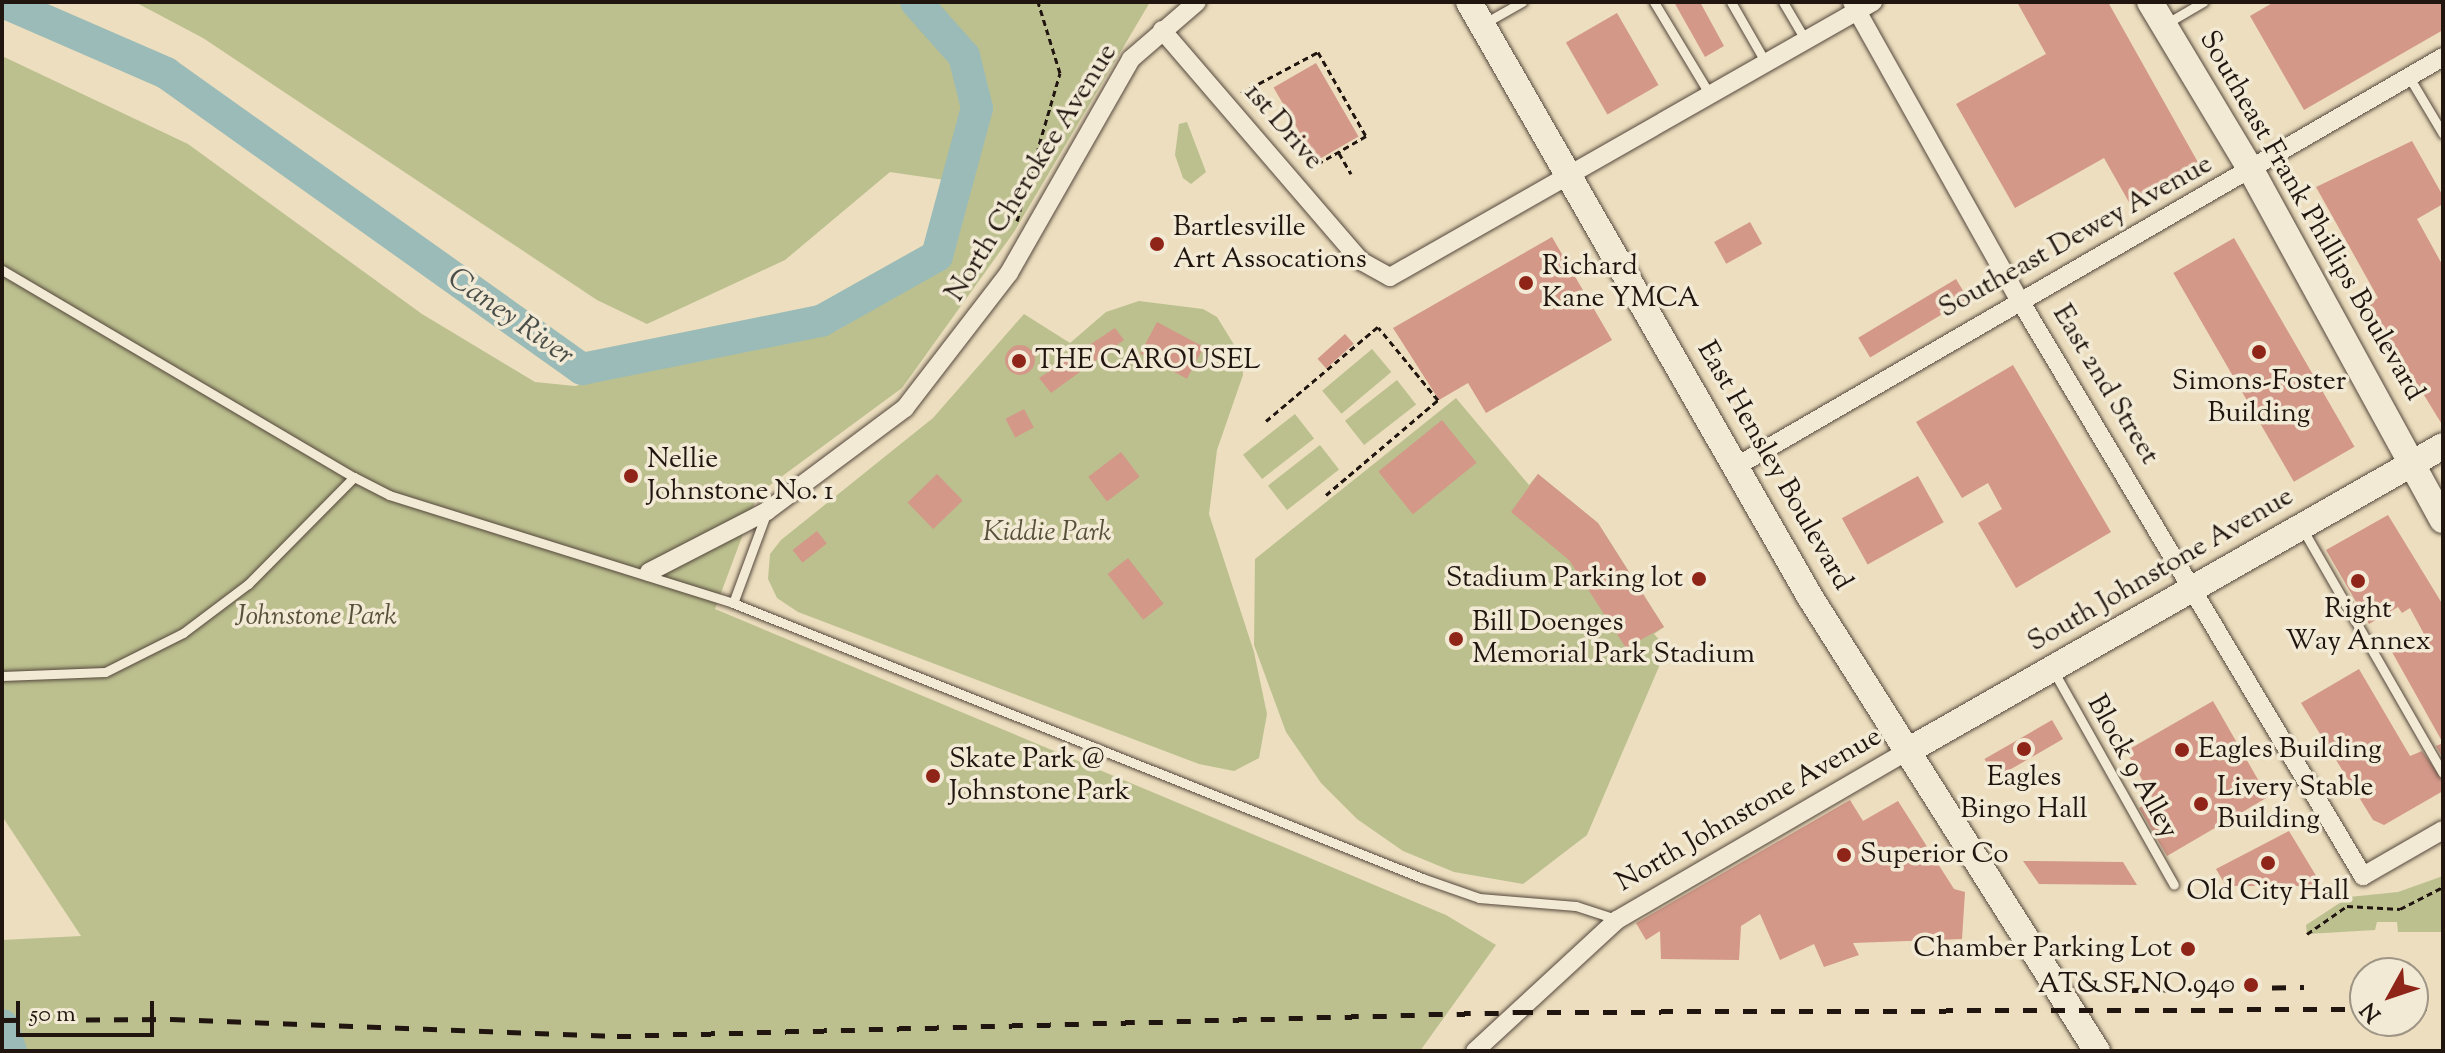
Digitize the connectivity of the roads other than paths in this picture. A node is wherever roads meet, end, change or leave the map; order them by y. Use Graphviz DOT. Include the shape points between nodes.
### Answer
graph roads {
  1 [pos="1197,2"];
  2 [pos="1522,2"];
  3 [pos="1654,2"];
  4 [pos="1731,2"];
  5 [pos="1783,2"];
  6 [pos="2150,2"];
  7 [pos="2203,2"];
  8 [pos="1861,5"];
  9 [pos="1475,13"];
  10 [pos="2165,25"];
  11 [pos="1162,30"];
  12 [pos="1806,41"];
  13 [pos="2443,57"];
  14 [pos="1766,63"];
  15 [pos="2409,77"];
  16 [pos="1710,95"];
  17 [pos="2443,134"];
  18 [pos="2251,170"];
  19 [pos="1569,174"];
  20 [pos="2,270"];
  21 [pos="2019,299"];
  22 [pos="2443,446"];
  23 [pos="2414,463"];
  24 [pos="1737,466"];
  25 [pos="354,477"];
  26 [pos="767,511"];
  27 [pos="2443,520"];
  28 [pos="2301,526"];
  29 [pos="649,572"];
  30 [pos="2194,587"];
  31 [pos="733,603"];
  32 [pos="2052,669"];
  33 [pos="2,676"];
  34 [pos="1911,749"];
  35 [pos="2443,773"];
  36 [pos="2443,830"];
  37 [pos="2174,885"];
  38 [pos="1617,920"];
  39 [pos="1475,1051"];
  40 [pos="2097,1051"];
  1 -- 11 [label="street, North Cherokee Avenue"];
  2 -- 9 [label="lane"];
  3 -- 16 [label="lane"];
  4 -- 14 [label="lane"];
  5 -- 12 [label="lane"];
  6 -- 10 [label="street, Southeast Frank Phillips Boulevard"];
  7 -- 10 [label="lane"];
  8 -- 12 [label="street"];
  8 -- 21 [label="street, East 2nd Street"];
  9 -- 19 [label="street, East Hensley Boulevard"];
  10 -- 18 [label="street, Southeast Frank Phillips Boulevard"];
  11 -- 19 [label="street, 1st Drive" via="1361,261 1390,277"];
  11 -- 26 [label="street, North Cherokee Avenue" via="1112,87 1016,260 905,408"];
  12 -- 14 [label="street"];
  13 -- 15 [label="street, Southeast Dewey Avenue"];
  14 -- 16 [label="street"];
  15 -- 17 [label="lane"];
  15 -- 18 [label="street, Southeast Dewey Avenue"];
  16 -- 19 [label="street"];
  18 -- 21 [label="street, Southeast Dewey Avenue"];
  18 -- 23 [label="street, Southeast Frank Phillips Boulevard"];
  19 -- 24 [label="street, East Hensley Boulevard"];
  20 -- 25 [label="lane"];
  21 -- 24 [label="street, Southeast Dewey Avenue"];
  21 -- 30 [label="street, East 2nd Street"];
  22 -- 23 [label="street, South Johnstone Avenue"];
  23 -- 27 [label="street, Southeast Frank Phillips Boulevard"];
  23 -- 28 [label="street, South Johnstone Avenue"];
  24 -- 34 [label="street, East Hensley Boulevard" via="1810,597"];
  25 -- 29 [label="lane" via="389,495"];
  25 -- 33 [label="lane" via="248,584 183,633 105,672"];
  26 -- 29 [label="street, North Cherokee Avenue"];
  26 -- 31 [label="lane"];
  28 -- 30 [label="street, South Johnstone Avenue"];
  28 -- 35 [label="lane"];
  29 -- 31 [label="lane"];
  30 -- 32 [label="street, South Johnstone Avenue"];
  30 -- 36 [label="street, East 2nd Street" via="2363,876"];
  31 -- 38 [label="lane" via="1422,878 1479,898 1576,906"];
  32 -- 34 [label="street, South Johnstone Avenue"];
  32 -- 37 [label="lane, Block 9 Alley"];
  34 -- 38 [label="street, North Johnstone Avenue"];
  34 -- 40 [label="street, East Hensley Boulevard"];
  38 -- 39 [label="street, North Johnstone Avenue"];
}
